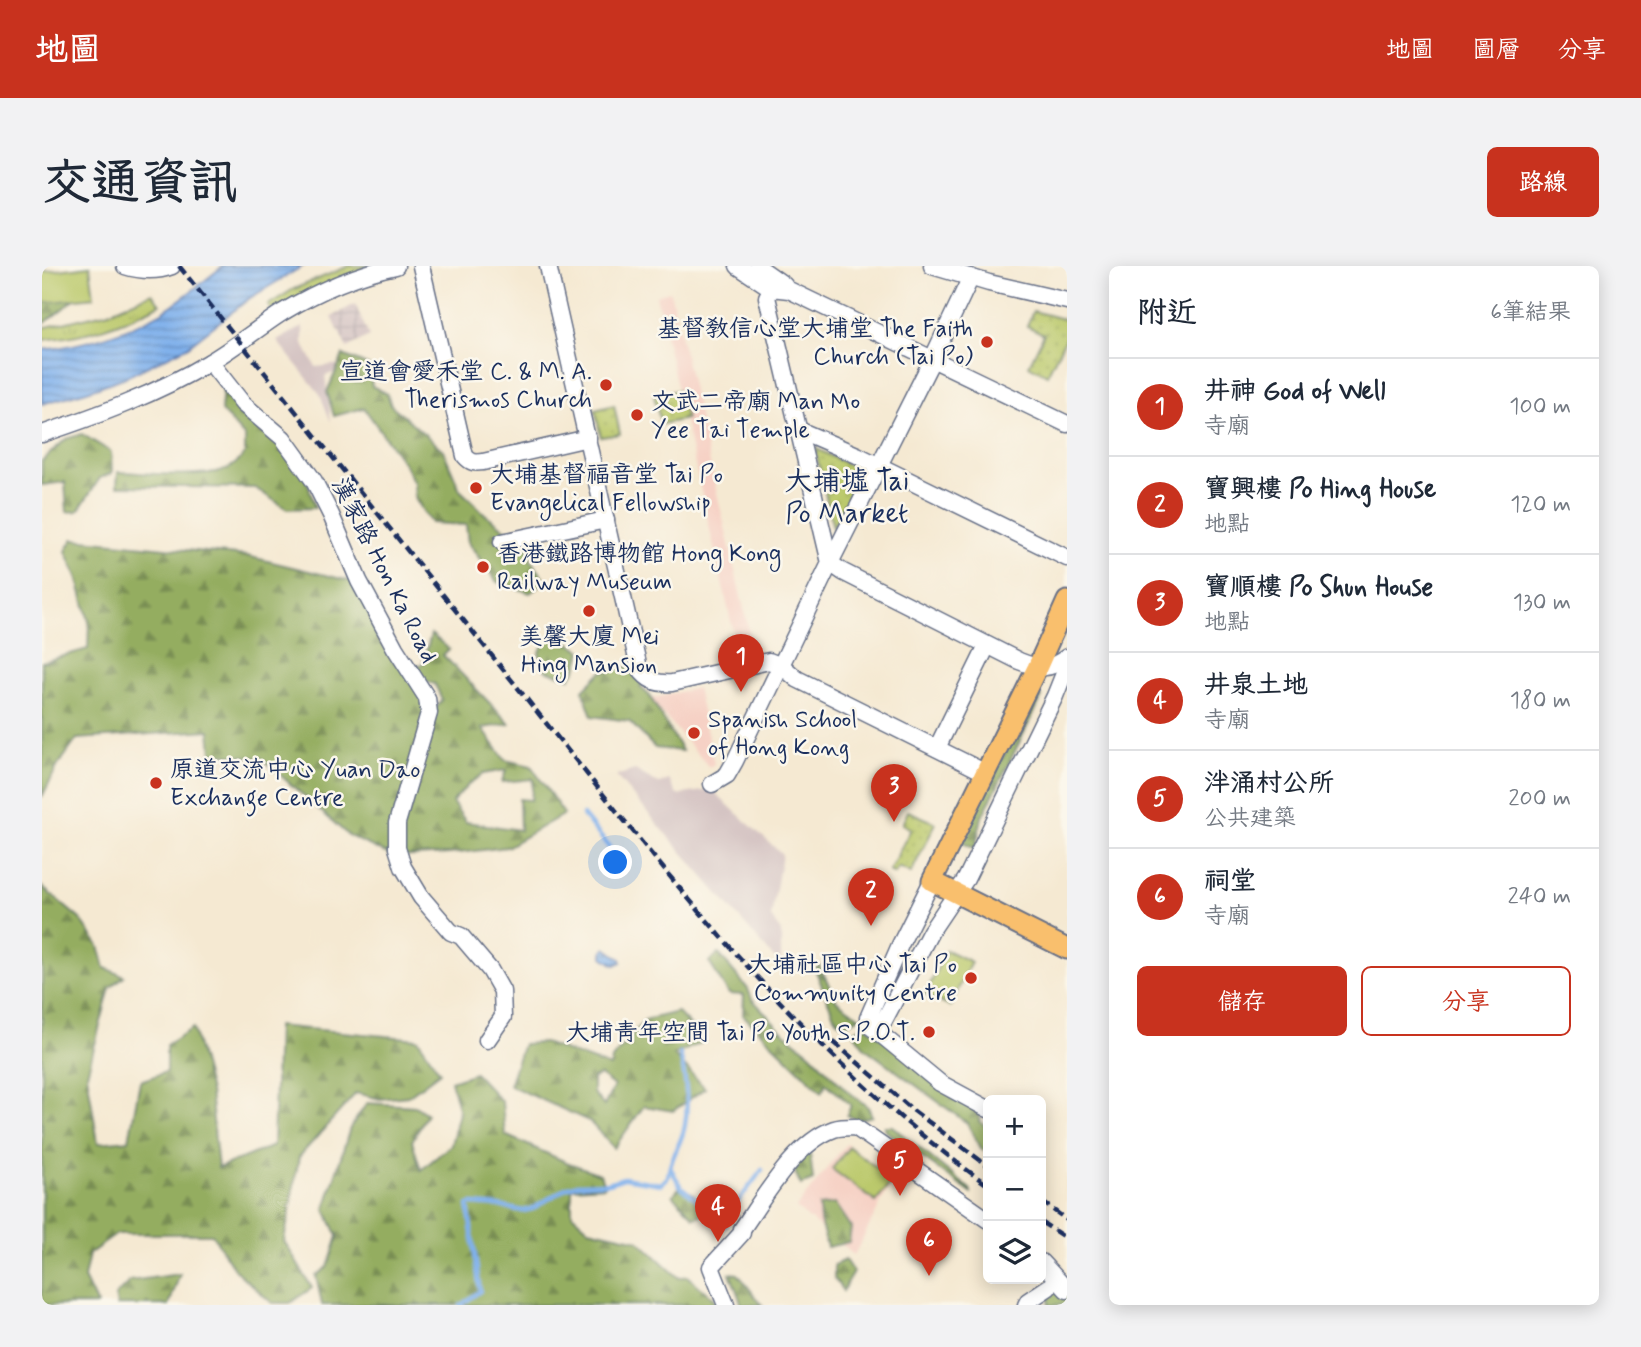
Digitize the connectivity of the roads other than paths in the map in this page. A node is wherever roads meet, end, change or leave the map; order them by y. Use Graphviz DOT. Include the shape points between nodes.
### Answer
graph roads {
  1 [pos="125,266"];
  2 [pos="172,266"];
  3 [pos="396,266"];
  4 [pos="421,266"];
  5 [pos="548,266"];
  6 [pos="738,266"];
  7 [pos="757,266"];
  8 [pos="932,266"];
  9 [pos="971,277"];
  10 [pos="779,286"];
  11 [pos="1067,301"];
  12 [pos="933,357"];
  13 [pos="211,362"];
  14 [pos="1067,424"];
  15 [pos="799,430"];
  16 [pos="42,434"];
  17 [pos="588,438"];
  18 [pos="878,465"];
  19 [pos="606,520"];
  20 [pos="502,542"];
  21 [pos="1067,558"];
  22 [pos="830,563"];
  23 [pos="1067,601"];
  24 [pos="987,646"];
  25 [pos="1067,657"];
  26 [pos="782,666"];
  27 [pos="1067,666"];
  28 [pos="1037,668"];
  29 [pos="937,748"];
  30 [pos="986,773"];
  31 [pos="712,784"];
  32 [pos="932,881"];
  33 [pos="957,893"];
  34 [pos="1067,949"];
  35 [pos="878,1032"];
  36 [pos="487,1040"];
  37 [pos="983,1106"];
  38 [pos="983,1216"];
  39 [pos="1046,1267"];
  40 [pos="1049,1287"];
  41 [pos="1067,1290"];
  42 [pos="726,1305"];
  43 [pos="1026,1305"];
  1 -- 2 [label="street" via="159,271"];
  3 -- 13 [label="street" via="342,282 284,312"];
  4 -- 17 [label="street" via="465,456 483,462"];
  5 -- 17 [label="street"];
  6 -- 10 [label="street"];
  7 -- 10 [label="street"];
  8 -- 9 [label="street"];
  9 -- 11 [label="street"];
  9 -- 12 [label="street"];
  10 -- 12 [label="street"];
  10 -- 15 [label="street" via="767,297"];
  12 -- 14 [label="street"];
  12 -- 18 [label="street"];
  13 -- 16 [label="street" via="138,398"];
  13 -- 36 [label="street, 漢家路 Hon Ka Road" via="243,404 283,438 314,481 359,581 427,698 429,713 397,823 397,848 421,897 451,932 461,936 502,991 503,1017"];
  15 -- 18 [label="street"];
  15 -- 22 [label="street"];
  17 -- 19 [label="street"];
  18 -- 21 [label="street"];
  18 -- 22 [label="street"];
  19 -- 20 [label="street"];
  19 -- 26 [label="street" via="639,668 649,679 673,683 769,661"];
  22 -- 24 [label="street"];
  22 -- 26 [label="street"];
  23 -- 28 [label="main road"];
  24 -- 28 [label="street"];
  24 -- 29 [label="street"];
  25 -- 28 [label="street" via="1056,665"];
  26 -- 29 [label="street" via="797,679"];
  26 -- 31 [label="street" via="727,775"];
  27 -- 33 [label="street"];
  28 -- 30 [label="main road"];
  29 -- 30 [label="street"];
  30 -- 32 [label="main road"];
  32 -- 33 [label="main road"];
  32 -- 35 [label="street" via="868,1018"];
  33 -- 34 [label="main road"];
  33 -- 35 [label="street" via="931,930"];
  35 -- 37 [label="street" via="940,1083"];
  38 -- 42 [label="street" via="855,1126 836,1128 817,1138 789,1164 742,1233 712,1264 711,1272"];
  39 -- 41 [label="street"];
  40 -- 43 [label="street"];
}
